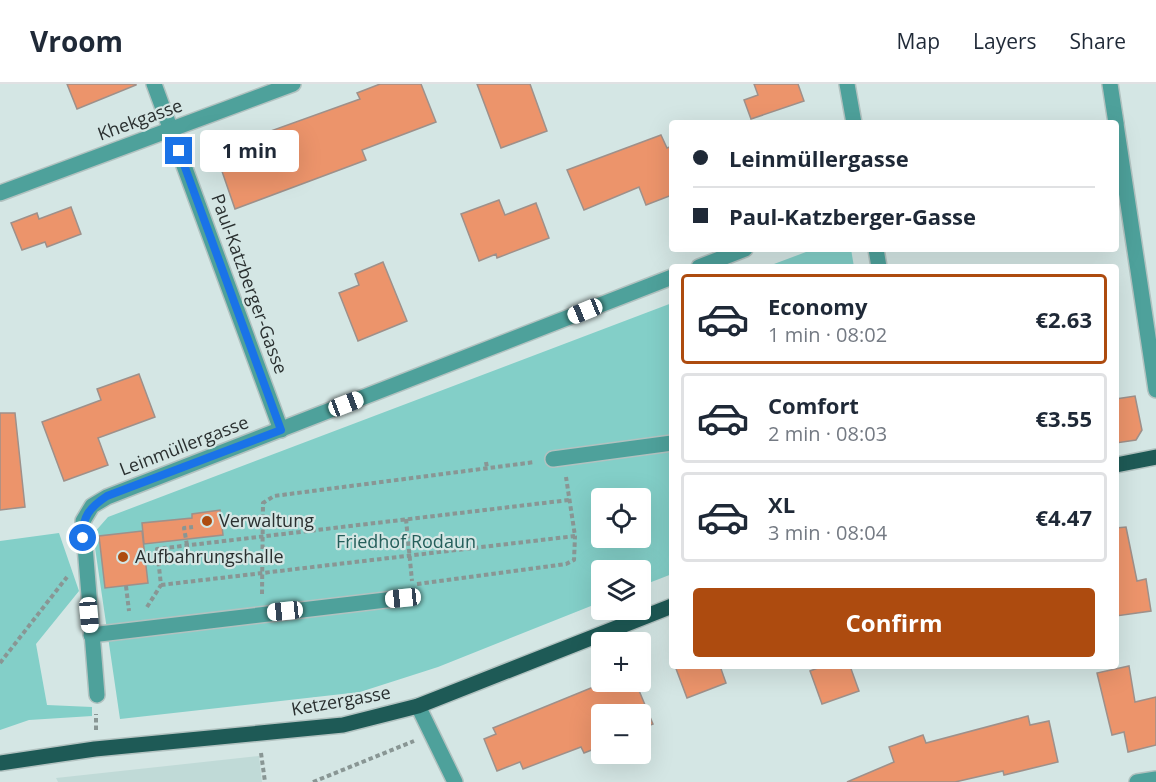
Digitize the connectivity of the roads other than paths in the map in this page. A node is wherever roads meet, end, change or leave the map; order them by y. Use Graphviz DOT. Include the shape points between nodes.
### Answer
graph roads {
  1 [pos="154,84"];
  2 [pos="293,84"];
  3 [pos="847,84"];
  4 [pos="1110,84"];
  5 [pos="853,120"];
  6 [pos="1116,120"];
  7 [pos="171,129"];
  8 [pos="1119,143"];
  9 [pos="0,193"];
  10 [pos="737,252"];
  11 [pos="707,264"];
  12 [pos="669,279"];
  13 [pos="1156,390"];
  14 [pos="281,430"];
  15 [pos="669,443"];
  16 [pos="1156,457"];
  17 [pos="558,458"];
  18 [pos="1119,464"];
  19 [pos="403,598"];
  20 [pos="669,607"];
  21 [pos="91,635"];
  22 [pos="97,695"];
  23 [pos="418,706"];
  24 [pos="0,763"];
  25 [pos="1156,779"];
  26 [pos="455,782"];
  27 [pos="1137,782"];
  1 -- 7 [label="street, Paul-Katzberger-Gasse"];
  2 -- 7 [label="street, Khekgasse"];
  3 -- 5 [label="street"];
  4 -- 6 [label="street"];
  7 -- 9 [label="street, Khekgasse"];
  7 -- 14 [label="street, Paul-Katzberger-Gasse"];
  8 -- 13 [label="street"];
  10 -- 11 [label="street"];
  12 -- 14 [label="street, Leinmüllergasse"];
  14 -- 21 [label="street, Leinmüllergasse" via="107,496 92,506 83,521"];
  15 -- 17 [label="street"];
  16 -- 18 [label="main road"];
  19 -- 21 [label="street"];
  20 -- 23 [label="main road, Ketzergasse"];
  21 -- 22 [label="street, Leinmüllergasse"];
  23 -- 24 [label="main road, Ketzergasse" via="343,725 95,749"];
  23 -- 26 [label="street"];
  25 -- 27 [label="street"];
}
